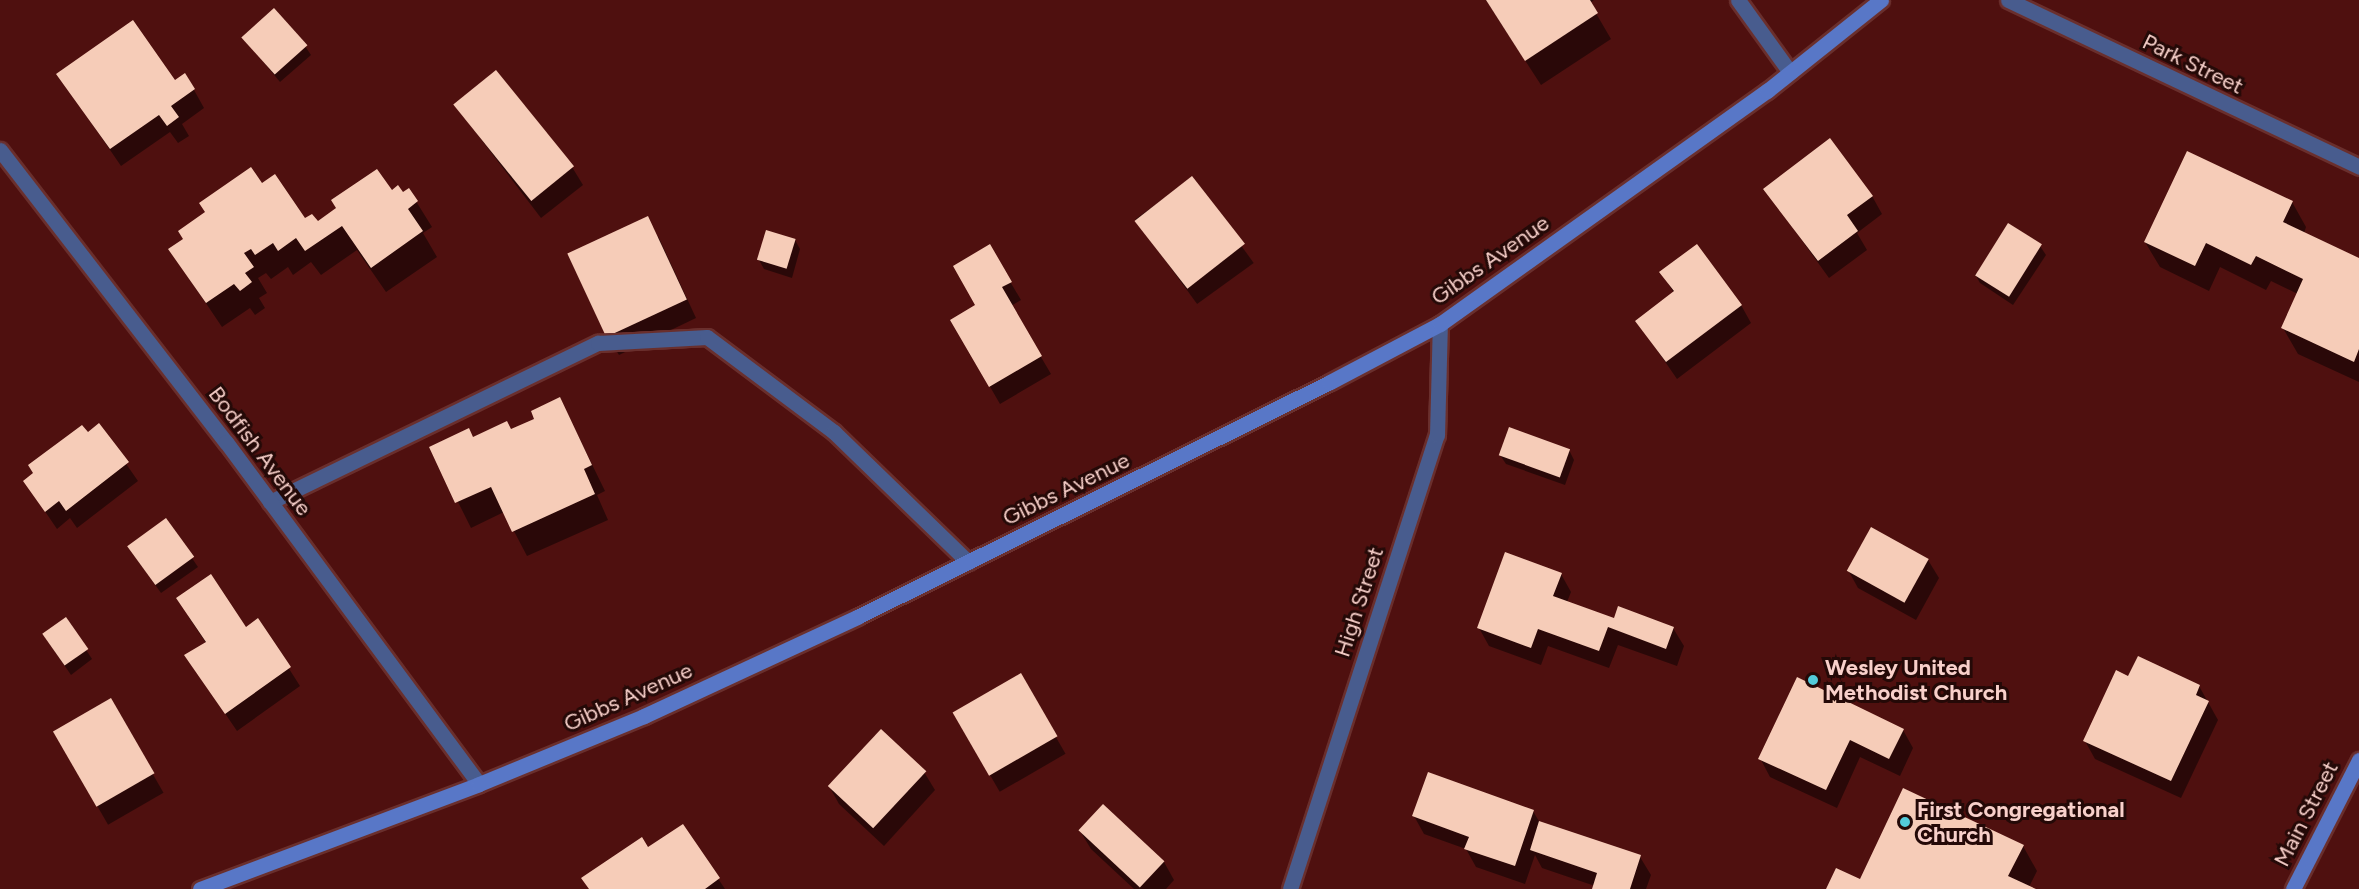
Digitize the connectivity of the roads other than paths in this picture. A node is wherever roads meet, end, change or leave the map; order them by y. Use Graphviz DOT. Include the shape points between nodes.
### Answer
graph roads {
  1 [pos="1738,0"];
  2 [pos="1881,0"];
  3 [pos="2008,0"];
  4 [pos="1790,72"];
  5 [pos="0,150"];
  6 [pos="2359,167"];
  7 [pos="1440,324"];
  8 [pos="270,502"];
  9 [pos="968,562"];
  10 [pos="2359,759"];
  11 [pos="479,784"];
  12 [pos="200,889"];
  13 [pos="1290,889"];
  14 [pos="2293,889"];
  1 -- 4 [label="street"];
  2 -- 4 [label="main road, Gibbs Avenue"];
  3 -- 6 [label="street, Park Street"];
  4 -- 7 [label="main road, Gibbs Avenue"];
  5 -- 8 [label="street, Bodfish Avenue"];
  7 -- 9 [label="main road, Gibbs Avenue"];
  7 -- 13 [label="street, High Street" via="1437,435"];
  8 -- 9 [label="street" via="598,343 707,337 834,432"];
  8 -- 11 [label="street, Bodfish Avenue"];
  9 -- 11 [label="main road, Gibbs Avenue" via="644,716"];
  10 -- 14 [label="main road, Main Street"];
  11 -- 12 [label="main road, Gibbs Avenue"];
}
